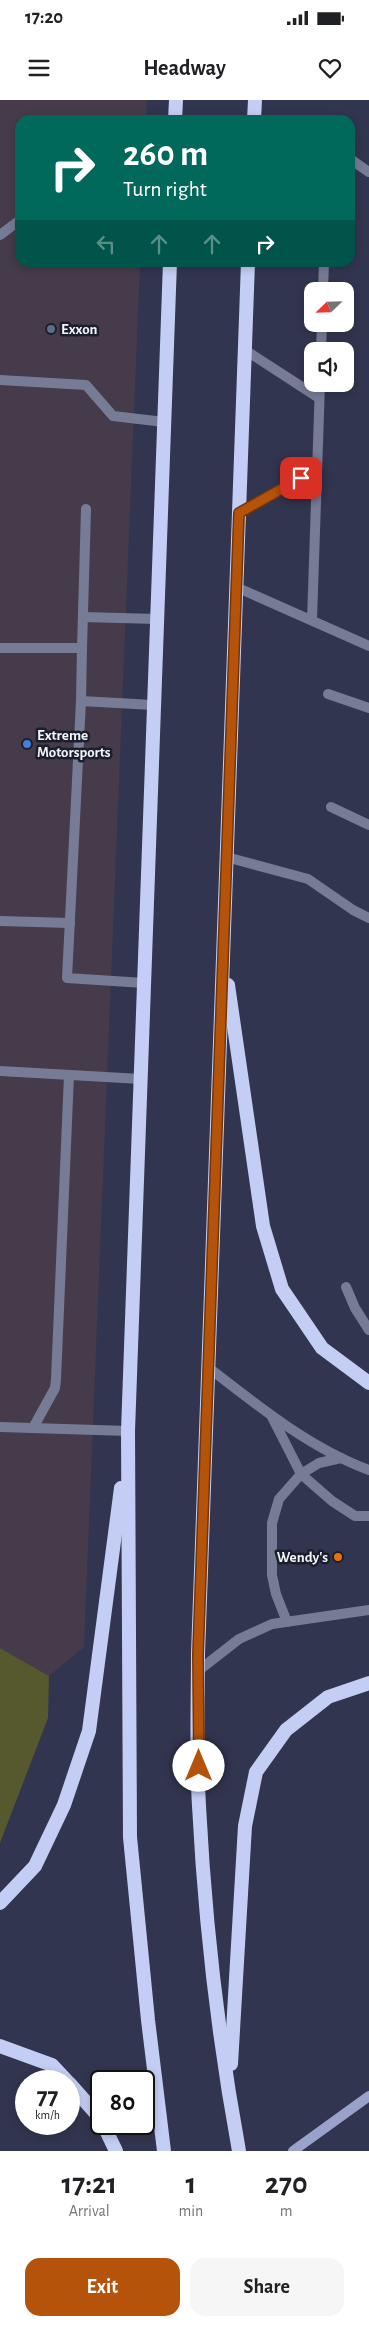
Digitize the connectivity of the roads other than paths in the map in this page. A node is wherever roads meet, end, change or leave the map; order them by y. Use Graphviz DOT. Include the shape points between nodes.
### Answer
graph roads {
  1 [pos="176,100"];
  2 [pos="254,100"];
  3 [pos="175,115"];
  4 [pos="254,115"];
  5 [pos="355,162"];
  6 [pos="369,172"];
  7 [pos="15,224"];
  8 [pos="0,235"];
  9 [pos="170,267"];
  10 [pos="248,267"];
  11 [pos="324,267"];
  12 [pos="323,282"];
  13 [pos="245,350"];
  14 [pos="0,380"];
  15 [pos="319,392"];
  16 [pos="319,398"];
  17 [pos="164,422"];
  18 [pos="317,469"];
  19 [pos="86,509"];
  20 [pos="239,513"];
  21 [pos="236,586"];
  22 [pos="82,617"];
  23 [pos="157,619"];
  24 [pos="312,620"];
  25 [pos="369,646"];
  26 [pos="0,648"];
  27 [pos="82,648"];
  28 [pos="328,694"];
  29 [pos="82,701"];
  30 [pos="153,705"];
  31 [pos="369,708"];
  32 [pos="331,807"];
  33 [pos="369,825"];
  34 [pos="226,857"];
  35 [pos="369,918"];
  36 [pos="0,921"];
  37 [pos="70,923"];
  38 [pos="223,948"];
  39 [pos="144,983"];
  40 [pos="0,1072"];
  41 [pos="68,1075"];
  42 [pos="140,1079"];
  43 [pos="346,1287"];
  44 [pos="369,1330"];
  45 [pos="208,1368"];
  46 [pos="369,1382"];
  47 [pos="272,1417"];
  48 [pos="0,1427"];
  49 [pos="33,1428"];
  50 [pos="128,1431"];
  51 [pos="341,1458"];
  52 [pos="369,1470"];
  53 [pos="301,1474"];
  54 [pos="369,1516"];
  55 [pos="369,1610"];
  56 [pos="287,1622"];
  57 [pos="198,1671"];
  58 [pos="369,1683"];
  59 [pos="0,1903"];
  60 [pos="0,2046"];
  61 [pos="57,2070"];
  62 [pos="80,2095"];
  63 [pos="229,2095"];
  64 [pos="369,2096"];
  65 [pos="90,2107"];
  66 [pos="109,2135"];
  67 [pos="116,2151"];
  68 [pos="164,2151"];
  69 [pos="239,2151"];
  70 [pos="293,2151"];
  1 -- 3 [label="highway"];
  2 -- 4 [label="highway"];
  5 -- 6 [label="lane"];
  7 -- 8 [label="lane"];
  9 -- 17 [label="highway"];
  10 -- 13 [label="highway"];
  11 -- 12 [label="lane"];
  13 -- 16 [label="lane"];
  13 -- 20 [label="highway"];
  14 -- 17 [label="lane" via="86,385 113,416"];
  15 -- 16 [label="lane"];
  16 -- 18 [label="lane"];
  17 -- 23 [label="highway"];
  18 -- 20 [label="lane"];
  18 -- 24 [label="lane"];
  19 -- 22 [label="lane"];
  20 -- 21 [label="highway"];
  21 -- 24 [label="lane"];
  21 -- 34 [label="highway"];
  22 -- 23 [label="lane"];
  22 -- 27 [label="lane"];
  23 -- 30 [label="highway"];
  24 -- 25 [label="lane"];
  26 -- 27 [label="lane"];
  27 -- 29 [label="lane"];
  28 -- 31 [label="lane"];
  29 -- 30 [label="lane"];
  29 -- 37 [label="lane"];
  30 -- 39 [label="highway"];
  32 -- 33 [label="lane"];
  34 -- 35 [label="lane" via="308,879"];
  34 -- 38 [label="highway"];
  36 -- 37 [label="lane"];
  37 -- 39 [label="lane" via="66,978"];
  38 -- 45 [label="highway"];
  38 -- 46 [label="highway" via="263,1226 282,1289 322,1348"];
  39 -- 42 [label="highway"];
  40 -- 41 [label="lane"];
  41 -- 42 [label="lane"];
  41 -- 49 [label="lane" via="56,1379 55,1388"];
  42 -- 50 [label="highway"];
  43 -- 44 [label="lane"];
  45 -- 47 [label="lane"];
  45 -- 57 [label="highway"];
  47 -- 51 [label="lane"];
  47 -- 53 [label="lane"];
  48 -- 49 [label="lane"];
  49 -- 50 [label="lane"];
  50 -- 59 [label="highway" via="89,1731 64,1805 35,1866"];
  50 -- 68 [label="highway" via="130,1837"];
  51 -- 52 [label="lane"];
  51 -- 53 [label="lane" via="318,1463"];
  53 -- 54 [label="lane" via="356,1516"];
  53 -- 56 [label="lane" via="279,1499 272,1523 272,1575"];
  55 -- 56 [label="lane"];
  56 -- 57 [label="lane" via="272,1624 239,1639"];
  57 -- 63 [label="highway" via="199,1804 210,1953"];
  58 -- 63 [label="highway" via="328,1697 286,1730 256,1772 245,1826"];
  60 -- 61 [label="highway" via="52,2065"];
  62 -- 65 [label="highway"];
  63 -- 69 [label="highway"];
  64 -- 70 [label="main road"];
  66 -- 67 [label="highway"];
}
